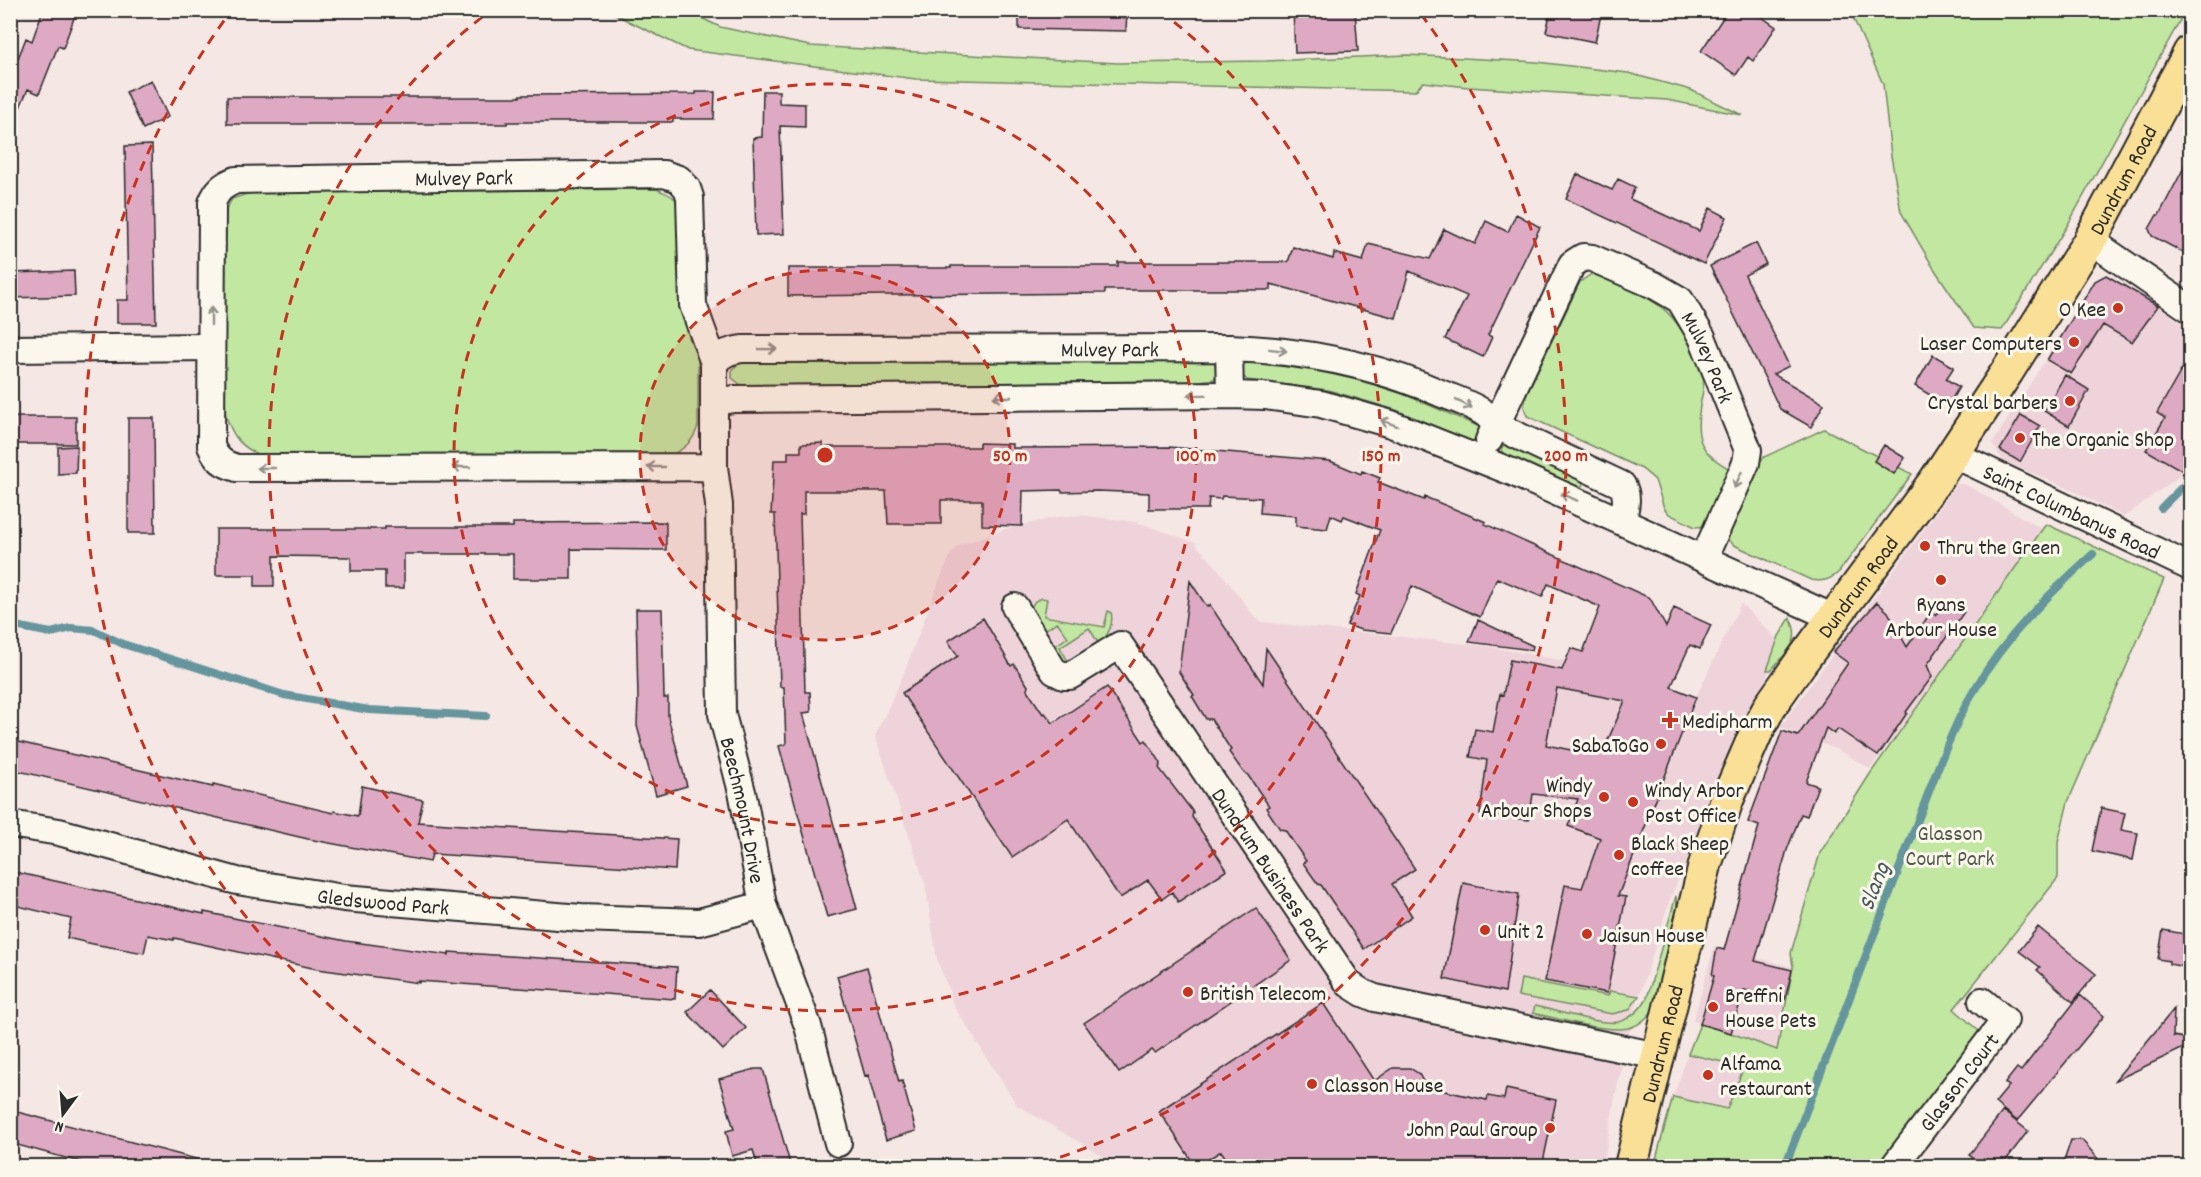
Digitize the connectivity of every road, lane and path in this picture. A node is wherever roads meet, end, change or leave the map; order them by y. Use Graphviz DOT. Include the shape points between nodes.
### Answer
graph roads {
  1 [pos="2190,52"];
  2 [pos="2090,240"];
  3 [pos="2190,309"];
  4 [pos="211,347"];
  5 [pos="1229,348"];
  6 [pos="10,349"];
  7 [pos="714,363"];
  8 [pos="1230,395"];
  9 [pos="715,402"];
  10 [pos="1495,425"];
  11 [pos="1953,454"];
  12 [pos="1481,458"];
  13 [pos="714,467"];
  14 [pos="1623,520"];
  15 [pos="1704,558"];
  16 [pos="2190,567"];
  17 [pos="1015,607"];
  18 [pos="1834,618"];
  19 [pos="10,824"];
  20 [pos="763,905"];
  21 [pos="1982,1001"];
  22 [pos="1658,1056"];
  23 [pos="838,1143"];
  24 [pos="1631,1167"];
  25 [pos="1894,1167"];
  1 -- 2 [label="main road, Dundrum Road"];
  2 -- 3 [label="street"];
  2 -- 11 [label="main road, Dundrum Road"];
  4 -- 6 [label="street"];
  4 -- 7 [label="street, Mulvey Park, one-way" via="212,203 224,184 236,180 664,174 680,179 690,197 693,305"];
  13 -- 4 [label="street, Mulvey Park, one-way" via="237,468 224,464 211,446"];
  7 -- 5 [label="street, Mulvey Park, one-way" via="729,351 742,349"];
  5 -- 8 [label="street"];
  5 -- 10 [label="street, Mulvey Park, one-way" via="1308,354 1374,369 1486,414"];
  7 -- 9 [label="street, Mulvey Park"];
  8 -- 9 [label="street, one-way"];
  12 -- 8 [label="street, one-way" via="1350,411 1280,398"];
  9 -- 13 [label="street, Mulvey Park"];
  10 -- 12 [label="street, Mulvey Park"];
  10 -- 14 [label="street, Mulvey Park" via="1622,485 1626,490"];
  10 -- 15 [label="street, Mulvey Park, one-way" via="1572,264 1583,257 1592,258 1680,300 1702,336 1748,450 1746,463"];
  11 -- 16 [label="street, Saint Columbanus Road"];
  11 -- 18 [label="main road, Dundrum Road"];
  14 -- 12 [label="street, one-way"];
  13 -- 20 [label="street, Beechmount Drive" via="719,505 722,714 743,796"];
  14 -- 15 [label="street"];
  15 -- 18 [label="street"];
  17 -- 22 [label="street, Dundrum Business Park" via="1054,670 1064,676 1120,645 1349,984 1375,998"];
  18 -- 22 [label="main road, Dundrum Road" via="1770,706 1727,800 1706,865"];
  19 -- 20 [label="street, Gledswood Park" via="59,832 237,881 344,898 581,918 699,922"];
  20 -- 23 [label="street, Beechmount Drive" via="808,1026"];
  21 -- 25 [label="street, Glasson Court" via="2005,1020"];
  22 -- 24 [label="main road, Dundrum Road"];
}
